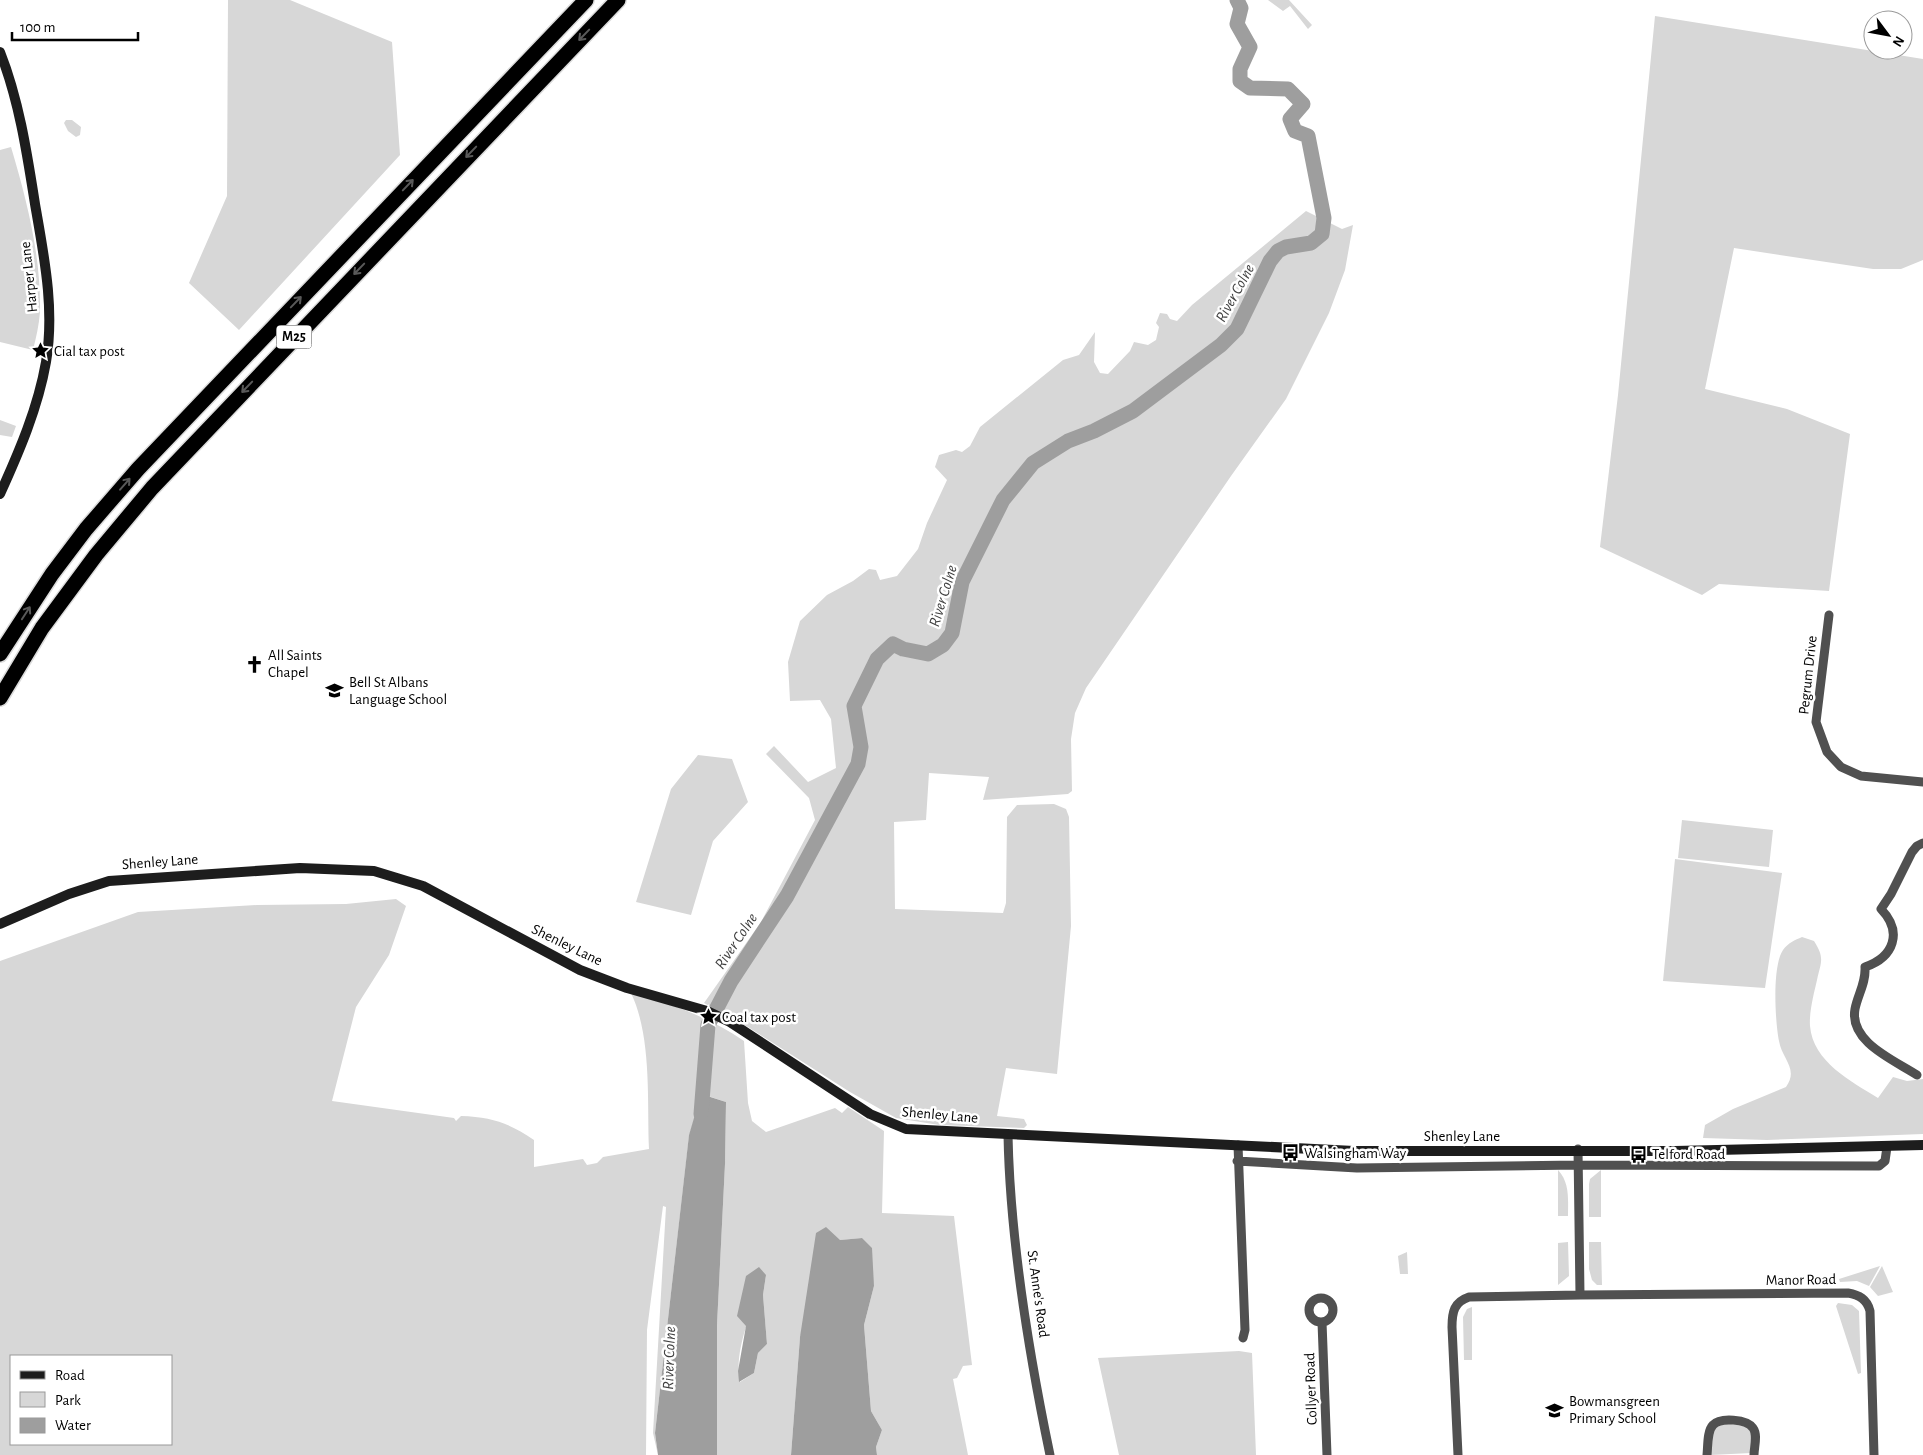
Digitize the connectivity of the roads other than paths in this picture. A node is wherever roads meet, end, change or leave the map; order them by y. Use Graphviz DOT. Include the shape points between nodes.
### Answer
graph roads {
  1 [pos="586,0"];
  2 [pos="618,0"];
  3 [pos="0,52"];
  4 [pos="0,494"];
  5 [pos="1829,615"];
  6 [pos="0,654"];
  7 [pos="0,698"];
  8 [pos="1923,782"];
  9 [pos="1923,843"];
  10 [pos="0,924"];
  11 [pos="1917,1076"];
  12 [pos="1008,1135"];
  13 [pos="1238,1145"];
  14 [pos="1923,1145"];
  15 [pos="1887,1147"];
  16 [pos="1578,1150"];
  17 [pos="1237,1161"];
  18 [pos="1579,1164"];
  19 [pos="1580,1295"];
  20 [pos="1322,1322"];
  21 [pos="1243,1338"];
  22 [pos="1050,1455"];
  23 [pos="1327,1455"];
  24 [pos="1458,1455"];
  25 [pos="1707,1455"];
  26 [pos="1754,1455"];
  27 [pos="1874,1455"];
  6 -- 1 [label="highway, M25, one-way" via="52,574 138,469"];
  2 -- 7 [label="highway, M25, one-way" via="152,488 96,555 42,628"];
  3 -- 4 [label="main road, Harper Lane" via="13,91 30,176 48,286 49,322 46,362 37,399"];
  5 -- 8 [label="street, Pegrum Drive" via="1816,722 1827,752 1841,766 1861,776"];
  9 -- 11 [label="street" via="1912,852 1881,909 1891,920 1894,938 1886,955 1865,967 1864,982 1855,1009 1857,1029 1866,1041"];
  10 -- 12 [label="main road, Shenley Lane" via="69,894 109,881 300,868 374,870 423,886 580,970 627,988 707,1011 730,1022 870,1114 894,1126"];
  12 -- 13 [label="main road, Shenley Lane"];
  12 -- 22 [label="street, St. Anne's Road" via="1021,1276"];
  13 -- 16 [label="main road, Shenley Lane" via="1354,1151"];
  13 -- 17 [label="street"];
  14 -- 15 [label="main road, Shenley Lane"];
  15 -- 16 [label="main road, Shenley Lane"];
  15 -- 18 [label="street, Shenley Lane" via="1885,1161 1879,1166"];
  16 -- 18 [label="street"];
  17 -- 18 [label="street, Shenley Lane" via="1357,1168"];
  17 -- 21 [label="street"];
  18 -- 19 [label="street"];
  19 -- 24 [label="street" via="1469,1297 1457,1303 1452,1327"];
  19 -- 27 [label="street, Manor Road" via="1848,1293 1860,1296 1870,1311"];
  20 -- 23 [label="street, Collyer Road"];
  25 -- 26 [label="street" via="1711,1428 1724,1420 1751,1425 1755,1433"];
}
